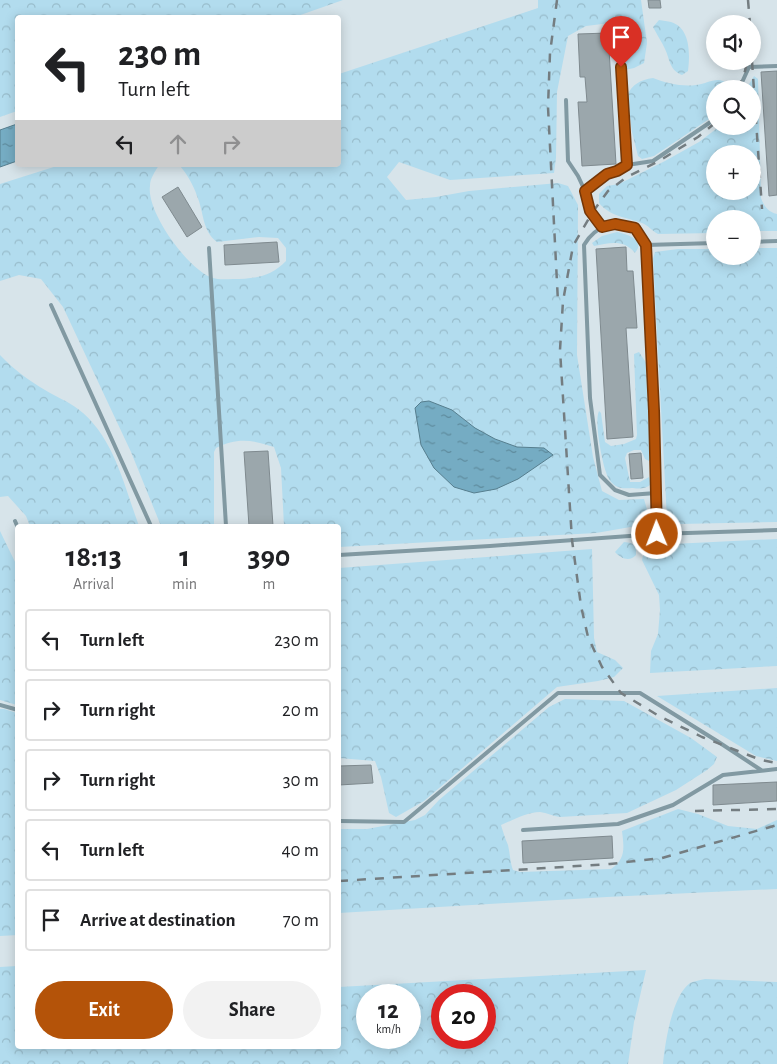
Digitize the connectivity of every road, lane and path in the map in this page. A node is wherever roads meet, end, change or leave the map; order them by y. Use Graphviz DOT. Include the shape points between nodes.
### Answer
graph roads {
  1 [pos="620,47"];
  2 [pos="777,66"];
  3 [pos="743,80"];
  4 [pos="566,100"];
  5 [pos="706,126"];
  6 [pos="627,165"];
  7 [pos="585,191"];
  8 [pos="602,227"];
  9 [pos="777,241"];
  10 [pos="761,242"];
  11 [pos="706,243"];
  12 [pos="646,245"];
  13 [pos="209,248"];
  14 [pos="51,305"];
  15 [pos="656,493"];
  16 [pos="14,521"];
  17 [pos="16,524"];
  18 [pos="150,524"];
  19 [pos="226,524"];
  20 [pos="777,530"];
  21 [pos="657,534"];
  22 [pos="341,555"];
  23 [pos="0,705"];
  24 [pos="15,709"];
  25 [pos="777,768"];
  26 [pos="761,770"];
  27 [pos="341,821"];
  28 [pos="523,830"];
  1 -- 6 [label="lane"];
  2 -- 3 [label="lane" via="749,67"];
  4 -- 7 [label="lane" via="568,161"];
  5 -- 6 [label="lane" via="653,161"];
  6 -- 7 [label="lane" via="607,174"];
  7 -- 8 [label="lane" via="590,211"];
  8 -- 12 [label="lane" via="615,224 635,228"];
  8 -- 15 [label="lane" via="590,235 584,245 590,398 600,475 615,490 628,494"];
  9 -- 10 [label="lane"];
  11 -- 12 [label="lane"];
  12 -- 15 [label="lane"];
  13 -- 19 [label="lane"];
  14 -- 18 [label="lane"];
  15 -- 21 [label="lane"];
  16 -- 17 [label="lane"];
  20 -- 21 [label="lane"];
  21 -- 22 [label="lane"];
  23 -- 24 [label="lane"];
  25 -- 26 [label="lane"];
  26 -- 27 [label="lane" via="640,693 558,693 404,822"];
  26 -- 28 [label="lane" via="723,776 673,805 618,824"];
}
